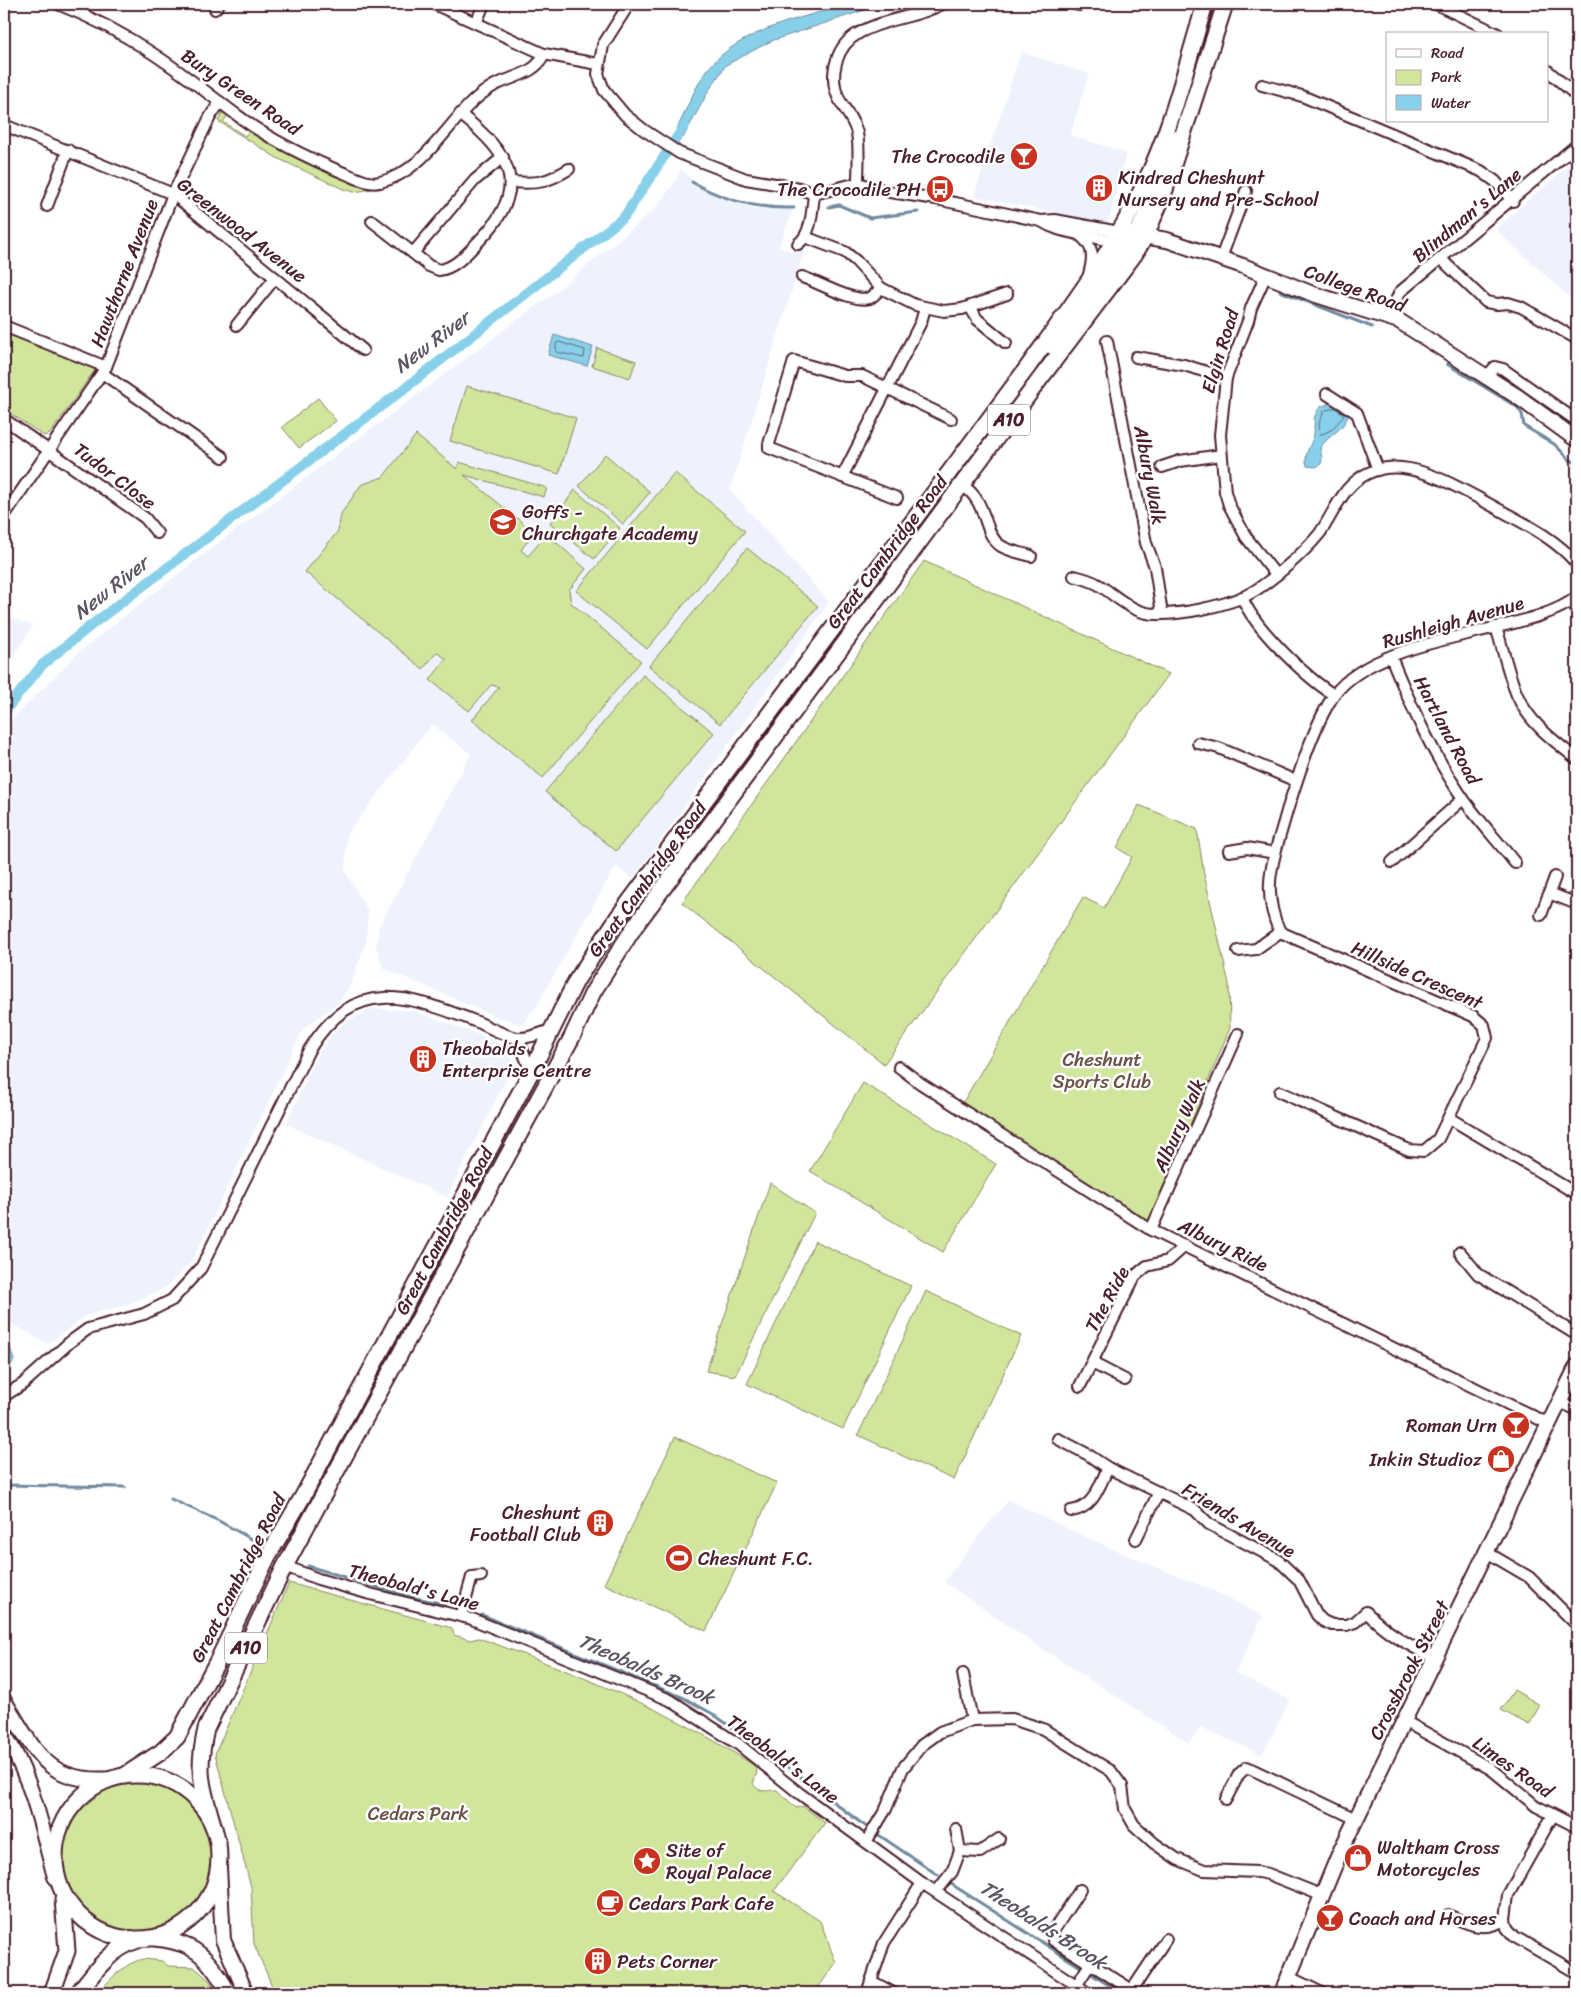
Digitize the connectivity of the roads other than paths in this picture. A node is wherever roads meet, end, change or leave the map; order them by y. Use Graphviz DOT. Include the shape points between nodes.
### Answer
graph roads {
  1 [pos="58,4"];
  2 [pos="434,4"];
  3 [pos="484,4"];
  4 [pos="629,4"];
  5 [pos="942,4"];
  6 [pos="1205,4"];
  7 [pos="1225,4"];
  8 [pos="1436,4"];
  9 [pos="476,23"];
  10 [pos="1494,32"];
  11 [pos="544,54"];
  12 [pos="598,64"];
  13 [pos="1548,71"];
  14 [pos="1262,86"];
  15 [pos="1577,96"];
  16 [pos="220,102"];
  17 [pos="460,114"];
  18 [pos="4,126"];
  19 [pos="1577,145"];
  20 [pos="68,150"];
  21 [pos="503,157"];
  22 [pos="569,169"];
  23 [pos="511,182"];
  24 [pos="858,183"];
  25 [pos="1246,190"];
  26 [pos="173,194"];
  27 [pos="814,194"];
  28 [pos="1513,201"];
  29 [pos="46,206"];
  30 [pos="372,221"];
  31 [pos="1041,221"];
  32 [pos="1077,234"];
  33 [pos="1130,238"];
  34 [pos="413,253"];
  35 [pos="1221,258"];
  36 [pos="1441,259"];
  37 [pos="1266,275"];
  38 [pos="802,277"];
  39 [pos="276,278"];
  40 [pos="1085,286"];
  41 [pos="881,288"];
  42 [pos="1007,294"];
  43 [pos="925,308"];
  44 [pos="971,308"];
  45 [pos="1388,317"];
  46 [pos="237,325"];
  47 [pos="4,326"];
  48 [pos="1577,338"];
  49 [pos="1107,341"];
  50 [pos="1006,343"];
  51 [pos="363,350"];
  52 [pos="1136,357"];
  53 [pos="1027,368"];
  54 [pos="104,370"];
  55 [pos="1486,377"];
  56 [pos="1226,378"];
  57 [pos="888,389"];
  58 [pos="1327,394"];
  59 [pos="4,419"];
  60 [pos="951,419"];
  61 [pos="1577,421"];
  62 [pos="1577,440"];
  63 [pos="49,450"];
  64 [pos="1221,455"];
  65 [pos="223,457"];
  66 [pos="1162,467"];
  67 [pos="1378,470"];
  68 [pos="842,477"];
  69 [pos="962,485"];
  70 [pos="897,498"];
  71 [pos="4,516"];
  72 [pos="157,533"];
  73 [pos="1030,556"];
  74 [pos="1577,564"];
  75 [pos="1276,575"];
  76 [pos="1074,576"];
  77 [pos="1242,597"];
  78 [pos="1575,603"];
  79 [pos="1162,614"];
  80 [pos="1496,627"];
  81 [pos="1391,657"];
  82 [pos="1334,695"];
  83 [pos="1198,743"];
  84 [pos="1577,759"];
  85 [pos="1296,781"];
  86 [pos="1463,798"];
  87 [pos="1228,851"];
  88 [pos="1275,853"];
  89 [pos="1392,862"];
  90 [pos="1515,863"];
  91 [pos="1555,877"];
  92 [pos="1549,893"];
  93 [pos="1577,904"];
  94 [pos="1541,915"];
  95 [pos="1280,932"];
  96 [pos="1238,951"];
  97 [pos="554,1029"];
  98 [pos="1238,1034"];
  99 [pos="518,1038"];
  100 [pos="899,1067"];
  101 [pos="531,1072"];
  102 [pos="1280,1092"];
  103 [pos="1449,1118"];
  104 [pos="1577,1194"];
  105 [pos="1151,1230"];
  106 [pos="1185,1246"];
  107 [pos="1460,1252"];
  108 [pos="1577,1336"];
  109 [pos="1092,1363"];
  110 [pos="1577,1366"];
  111 [pos="1125,1380"];
  112 [pos="1080,1386"];
  113 [pos="4,1396"];
  114 [pos="1560,1402"];
  115 [pos="1577,1410"];
  116 [pos="1549,1424"];
  117 [pos="1058,1439"];
  118 [pos="1108,1468"];
  119 [pos="1159,1492"];
  120 [pos="1071,1511"];
  121 [pos="1136,1539"];
  122 [pos="1488,1552"];
  123 [pos="285,1566"];
  124 [pos="481,1576"];
  125 [pos="462,1611"];
  126 [pos="1577,1625"];
  127 [pos="1435,1658"];
  128 [pos="963,1674"];
  129 [pos="4,1700"];
  130 [pos="972,1720"];
  131 [pos="1404,1721"];
  132 [pos="4,1734"];
  133 [pos="118,1778"];
  134 [pos="1226,1799"];
  135 [pos="1553,1815"];
  136 [pos="1356,1819"];
  137 [pos="1577,1826"];
  138 [pos="214,1828"];
  139 [pos="956,1829"];
  140 [pos="999,1839"];
  141 [pos="866,1842"];
  142 [pos="960,1851"];
  143 [pos="219,1868"];
  144 [pos="55,1877"];
  145 [pos="922,1883"];
  146 [pos="942,1884"];
  147 [pos="1080,1890"];
  148 [pos="1321,1896"];
  149 [pos="63,1899"];
  150 [pos="1448,1915"];
  151 [pos="1505,1919"];
  152 [pos="146,1939"];
  153 [pos="1166,1939"];
  154 [pos="1086,1970"];
  155 [pos="1577,1973"];
  156 [pos="1289,1977"];
  157 [pos="871,1981"];
  158 [pos="1076,1986"];
  159 [pos="52,1993"];
  160 [pos="78,1993"];
  161 [pos="229,1993"];
  162 [pos="246,1993"];
  163 [pos="867,1993"];
  164 [pos="893,1993"];
  165 [pos="1088,1993"];
  166 [pos="1282,1993"];
  167 [pos="1322,1993"];
  1 -- 16 [label="street, Bury Green Road" via="138,44"];
  2 -- 9 [label="street"];
  3 -- 9 [label="street"];
  4 -- 12 [label="street" via="603,45"];
  5 -- 24 [label="street" via="874,25 858,33 842,49 835,66 834,85 856,132"];
  6 -- 33 [label="highway, Great Cambridge Road / A10"];
  7 -- 33 [label="highway, Great Cambridge Road / A10" via="1166,187"];
  8 -- 10 [label="street"];
  9 -- 11 [label="street"];
  11 -- 12 [label="street"];
  11 -- 17 [label="street, Bury Green Road" via="538,65 487,90"];
  12 -- 27 [label="street" via="604,90 626,115 678,153 746,179"];
  13 -- 15 [label="street"];
  14 -- 28 [label="street" via="1302,96 1481,172 1495,181"];
  16 -- 17 [label="street, Bury Green Road" via="257,129 303,155 376,183 389,180 407,169"];
  16 -- 26 [label="street, Hawthorne Avenue"];
  17 -- 21 [label="street" via="489,139"];
  18 -- 20 [label="street, Greenwood Avenue"];
  19 -- 28 [label="street, Blindman's Lane"];
  20 -- 26 [label="street, Greenwood Avenue"];
  20 -- 29 [label="street"];
  21 -- 23 [label="street"];
  21 -- 34 [label="street" via="475,180"];
  22 -- 23 [label="street" via="536,184"];
  23 -- 34 [label="street" via="499,218 452,266 434,268"];
  24 -- 27 [label="street, College Road"];
  24 -- 31 [label="street, College Road"];
  25 -- 35 [label="street"];
  26 -- 39 [label="street, Greenwood Avenue"];
  26 -- 54 [label="street, Hawthorne Avenue"];
  27 -- 41 [label="street" via="801,241 845,252"];
  28 -- 36 [label="street, Blindman's Lane"];
  30 -- 34 [label="street"];
  31 -- 32 [label="street, College Road" via="1054,229"];
  31 -- 33 [label="street, College Road" via="1055,220"];
  32 -- 33 [label="street, College Road"];
  32 -- 40 [label="street" via="1089,244 1092,254"];
  33 -- 35 [label="main road, College Road" via="1168,248 1182,246"];
  33 -- 40 [label="highway, Great Cambridge Road / A10"];
  33 -- 53 [label="main road" via="1056,340"];
  33 -- 69 [label="highway, Great Cambridge Road / A10"];
  35 -- 37 [label="main road, College Road"];
  36 -- 45 [label="street, Blindman's Lane" via="1400,292"];
  36 -- 48 [label="street" via="1486,302 1521,307"];
  37 -- 45 [label="main road, College Road" via="1313,294"];
  37 -- 56 [label="street, Elgin Road"];
  38 -- 41 [label="street" via="826,288 864,298"];
  39 -- 46 [label="street"];
  39 -- 51 [label="street, Greenwood Avenue"];
  40 -- 53 [label="highway, Great Cambridge Road / A10"];
  41 -- 43 [label="street"];
  42 -- 44 [label="street"];
  43 -- 44 [label="street" via="944,311"];
  43 -- 57 [label="street" via="922,322"];
  44 -- 50 [label="street" via="976,319"];
  45 -- 55 [label="main road, College Road"];
  47 -- 54 [label="street"];
  49 -- 79 [label="street, Albury Walk" via="1146,543 1155,566"];
  52 -- 56 [label="street" via="1184,365"];
  53 -- 97 [label="highway, Great Cambridge Road / A10" via="618,917 576,980"];
  54 -- 63 [label="street, Hawthorne Avenue"];
  54 -- 65 [label="street"];
  55 -- 61 [label="street" via="1495,367 1503,369"];
  55 -- 62 [label="main road, College Road"];
  56 -- 64 [label="street, Elgin Road" via="1221,409"];
  57 -- 60 [label="street"];
  57 -- 68 [label="street"];
  57 -- 68 [label="street" via="862,376 845,376 794,361 769,448"];
  58 -- 67 [label="street" via="1357,413"];
  59 -- 63 [label="street, Tudor Close"];
  63 -- 71 [label="street, Hawthorne Avenue"];
  63 -- 72 [label="street, Tudor Close" via="145,518"];
  64 -- 66 [label="street"];
  64 -- 75 [label="street, Elgin Road" via="1229,505 1246,537"];
  67 -- 74 [label="street" via="1407,468 1435,475 1538,532"];
  67 -- 75 [label="street" via="1349,488 1320,533"];
  68 -- 70 [label="street"];
  69 -- 73 [label="street" via="973,492 986,517 990,535 1001,545"];
  69 -- 123 [label="highway, Great Cambridge Road / A10" via="635,926 593,992 567,1046"];
  75 -- 77 [label="street"];
  76 -- 79 [label="street" via="1099,585 1134,609"];
  77 -- 79 [label="street"];
  77 -- 82 [label="street" via="1254,620 1316,683"];
  78 -- 80 [label="street, Rushleigh Avenue"];
  80 -- 81 [label="street, Rushleigh Avenue"];
  80 -- 84 [label="street" via="1516,694 1524,709 1537,726"];
  81 -- 82 [label="street, Rushleigh Avenue" via="1362,671"];
  81 -- 86 [label="street, Hartland Road" via="1430,745"];
  82 -- 85 [label="street, Rushleigh Avenue"];
  83 -- 85 [label="street" via="1219,748"];
  85 -- 88 [label="street, Rushleigh Avenue"];
  86 -- 89 [label="street"];
  86 -- 90 [label="street, Hartland Road"];
  87 -- 88 [label="street" via="1247,848"];
  88 -- 95 [label="street, Rushleigh Avenue" via="1268,897"];
  91 -- 92 [label="street"];
  92 -- 93 [label="street"];
  92 -- 94 [label="street"];
  95 -- 96 [label="street" via="1256,949"];
  95 -- 103 [label="street, Hillside Crescent" via="1480,1021 1487,1034 1486,1044"];
  97 -- 99 [label="street"];
  97 -- 101 [label="highway, Great Cambridge Road / A10"];
  98 -- 105 [label="street, Albury Walk"];
  99 -- 101 [label="street"];
  99 -- 113 [label="street" via="422,1001 398,997 372,999 351,1006 333,1018 309,1050 201,1268 172,1300 144,1314 88,1329"];
  100 -- 105 [label="street, Albury Ride"];
  101 -- 133 [label="highway, Great Cambridge Road / A10" via="268,1556 177,1737 161,1752"];
  102 -- 103 [label="street, Hillside Crescent" via="1414,1151 1432,1147"];
  103 -- 104 [label="street"];
  105 -- 106 [label="street, Albury Ride"];
  106 -- 109 [label="street, The Ride" via="1168,1260 1147,1266 1135,1276"];
  106 -- 116 [label="street, Albury Ride"];
  107 -- 108 [label="street" via="1478,1274"];
  109 -- 111 [label="street, The Ride"];
  109 -- 112 [label="street, The Ride"];
  110 -- 114 [label="main road, Crossbrook Street"];
  114 -- 115 [label="street"];
  114 -- 116 [label="main road, Crossbrook Street"];
  116 -- 122 [label="main road, Crossbrook Street"];
  117 -- 118 [label="street, Friends Avenue"];
  118 -- 119 [label="street, Friends Avenue"];
  118 -- 120 [label="street" via="1090,1502 1080,1510"];
  119 -- 121 [label="street, Friends Avenue"];
  119 -- 127 [label="street, Friends Avenue" via="1195,1510 1208,1524 1278,1560 1299,1580 1323,1621 1346,1626 1366,1612 1400,1640"];
  122 -- 126 [label="street" via="1529,1577"];
  122 -- 127 [label="main road, Crossbrook Street"];
  123 -- 125 [label="street, Theobald's Lane" via="370,1594"];
  123 -- 138 [label="highway, Great Cambridge Road / A10" via="206,1729 200,1757 200,1779"];
  124 -- 125 [label="street" via="472,1577"];
  125 -- 141 [label="street, Theobald's Lane" via="670,1700 738,1744"];
  127 -- 131 [label="main road, Crossbrook Street"];
  128 -- 130 [label="street"];
  129 -- 133 [label="main road" via="37,1753 56,1771 91,1781"];
  130 -- 141 [label="street" via="940,1732 914,1753 897,1779 886,1809"];
  130 -- 148 [label="street" via="1001,1718 1024,1722 1043,1729 1111,1771 1122,1786 1124,1809 1134,1825 1182,1861 1213,1871 1258,1872"];
  131 -- 135 [label="street, Limes Road" via="1491,1769 1525,1798"];
  131 -- 136 [label="main road, Crossbrook Street"];
  132 -- 144 [label="main road" via="31,1790"];
  133 -- 138 [label="highway" via="145,1776 180,1787 205,1811"];
  133 -- 144 [label="highway" via="85,1794 62,1823 57,1840"];
  134 -- 136 [label="street" via="1239,1774 1247,1767"];
  135 -- 137 [label="street, Limes Road"];
  135 -- 151 [label="street" via="1508,1895"];
  136 -- 148 [label="main road, Crossbrook Street"];
  138 -- 143 [label="highway"];
  139 -- 142 [label="street"];
  140 -- 142 [label="street" via="980,1852"];
  141 -- 145 [label="street, Theobald's Lane"];
  142 -- 146 [label="street" via="952,1872"];
  143 -- 152 [label="highway" via="204,1906 170,1932"];
  143 -- 162 [label="main road" via="223,1940"];
  144 -- 149 [label="highway"];
  145 -- 146 [label="street, Theobald's Lane"];
  145 -- 157 [label="street" via="884,1943"];
  146 -- 158 [label="street, Theobald's Lane"];
  147 -- 154 [label="street" via="1052,1937"];
  148 -- 156 [label="main road, Crossbrook Street"];
  149 -- 152 [label="highway" via="97,1928 120,1937"];
  149 -- 159 [label="highway" via="67,1951"];
  150 -- 151 [label="street" via="1479,1927 1491,1926"];
  151 -- 155 [label="street" via="1507,1928 1515,1937"];
  152 -- 160 [label="highway" via="116,1950"];
  152 -- 161 [label="main road" via="174,1940 197,1950"];
  153 -- 154 [label="street" via="1132,1990"];
  154 -- 158 [label="street"];
  156 -- 166 [label="main road, Crossbrook Street"];
  156 -- 167 [label="street"];
  157 -- 163 [label="street"];
  157 -- 164 [label="street"];
  158 -- 165 [label="street, Theobald's Lane"];
}
